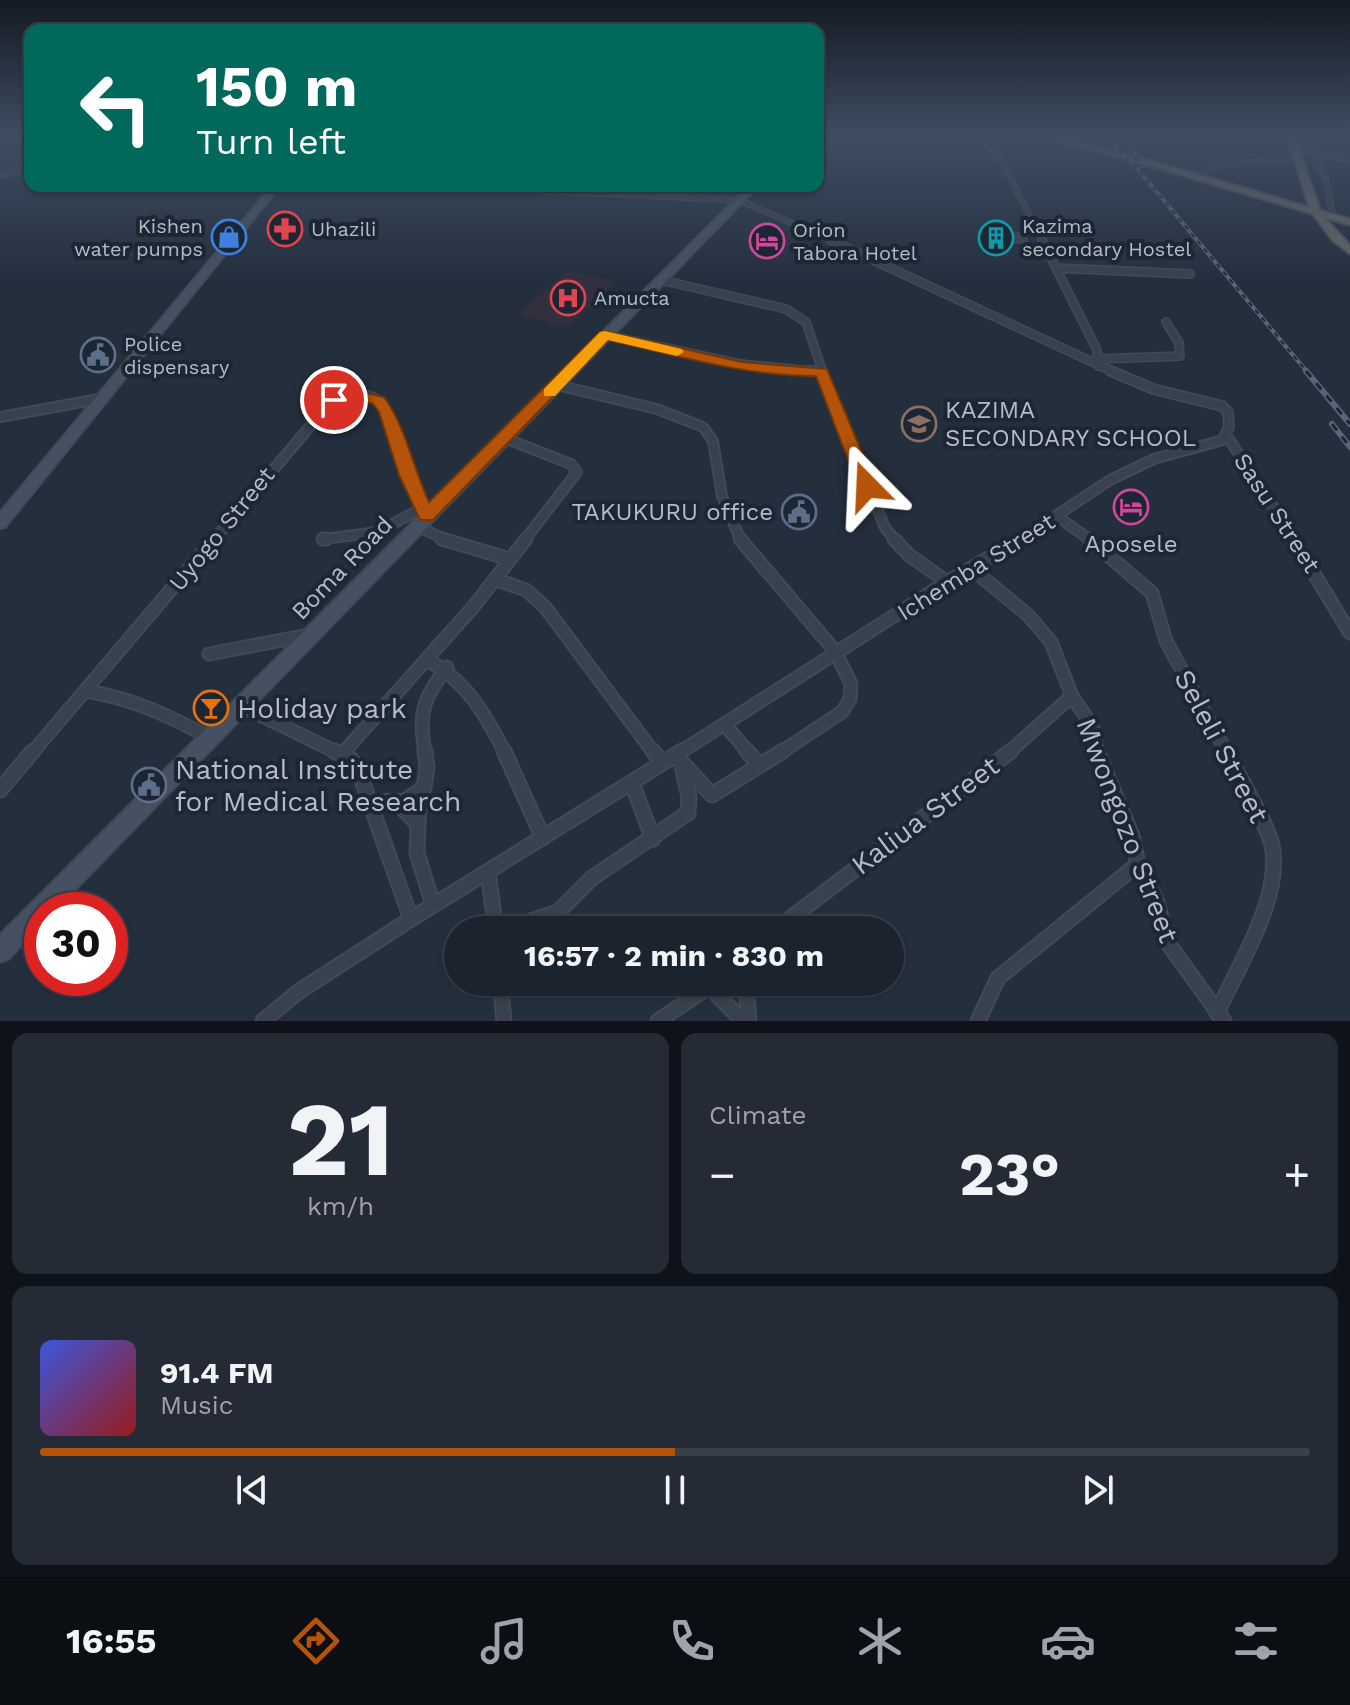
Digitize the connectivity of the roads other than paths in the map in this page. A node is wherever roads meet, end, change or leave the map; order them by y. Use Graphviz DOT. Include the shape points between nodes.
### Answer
graph roads {
  1 [pos="1014,185"];
  2 [pos="1223,185"];
  3 [pos="1305,185"];
  4 [pos="1327,185"];
  5 [pos="271,192"];
  6 [pos="586,192"];
  7 [pos="748,192"];
  8 [pos="739,200"];
  9 [pos="1313,211"];
  10 [pos="1333,217"];
  11 [pos="1350,222"];
  12 [pos="1350,251"];
  13 [pos="1056,268"];
  14 [pos="1190,274"];
  15 [pos="661,280"];
  16 [pos="1166,322"];
  17 [pos="605,335"];
  18 [pos="1099,363"];
  19 [pos="822,372"];
  20 [pos="557,385"];
  21 [pos="104,398"];
  22 [pos="0,415"];
  23 [pos="1227,436"];
  24 [pos="504,438"];
  25 [pos="421,516"];
  26 [pos="1058,517"];
  27 [pos="0,523"];
  28 [pos="323,539"];
  29 [pos="510,559"];
  30 [pos="972,569"];
  31 [pos="497,580"];
  32 [pos="947,582"];
  33 [pos="1350,633"];
  34 [pos="312,634"];
  35 [pos="209,654"];
  36 [pos="838,654"];
  37 [pos="427,660"];
  38 [pos="447,667"];
  39 [pos="86,691"];
  40 [pos="1072,696"];
  41 [pos="242,706"];
  42 [pos="725,725"];
  43 [pos="210,738"];
  44 [pos="343,753"];
  45 [pos="678,759"];
  46 [pos="662,763"];
  47 [pos="759,765"];
  48 [pos="632,783"];
  49 [pos="0,790"];
  50 [pos="419,793"];
  51 [pos="369,802"];
  52 [pos="396,802"];
  53 [pos="417,823"];
  54 [pos="543,838"];
  55 [pos="653,839"];
  56 [pos="1138,864"];
  57 [pos="488,872"];
  58 [pos="433,905"];
  59 [pos="494,916"];
  60 [pos="546,916"];
  61 [pos="793,916"];
  62 [pos="411,919"];
  63 [pos="0,951"];
  64 [pos="501,996"];
  65 [pos="695,996"];
  66 [pos="724,996"];
  67 [pos="746,996"];
  68 [pos="1221,1017"];
  69 [pos="263,1021"];
  70 [pos="504,1021"];
  71 [pos="658,1021"];
  72 [pos="746,1021"];
  73 [pos="978,1021"];
  1 -- 13 [label="street"];
  2 -- 9 [label="highway"];
  3 -- 9 [label="highway"];
  4 -- 10 [label="street"];
  5 -- 21 [label="main road"];
  6 -- 8 [label="street"];
  7 -- 8 [label="main road, Boma Road"];
  8 -- 15 [label="main road, Boma Road"];
  8 -- 18 [label="street"];
  9 -- 10 [label="highway"];
  9 -- 12 [label="highway"];
  10 -- 11 [label="highway"];
  13 -- 14 [label="street"];
  13 -- 18 [label="street"];
  15 -- 17 [label="main road, Boma Road"];
  15 -- 19 [label="street" via="797,314 806,322"];
  16 -- 18 [label="street" via="1178,338 1180,356"];
  17 -- 19 [label="street" via="742,367"];
  17 -- 20 [label="main road, Boma Road"];
  18 -- 23 [label="street" via="1173,396 1225,408"];
  19 -- 32 [label="street" via="885,528 909,555"];
  20 -- 24 [label="main road, Boma Road"];
  20 -- 36 [label="street" via="700,424 708,431 716,448 722,497 736,532"];
  21 -- 22 [label="street"];
  21 -- 27 [label="main road"];
  23 -- 26 [label="street, Ichemba Street" via="1154,459 1110,480"];
  23 -- 33 [label="street, Sasu Street"];
  24 -- 25 [label="main road, Boma Road"];
  24 -- 29 [label="street" via="577,468"];
  25 -- 28 [label="street" via="378,532"];
  25 -- 29 [label="street" via="440,538"];
  25 -- 34 [label="main road, Boma Road"];
  25 -- 39 [label="street, Uyogo Street" via="379,401 357,396 334,400"];
  26 -- 30 [label="street, Ichemba Street"];
  26 -- 68 [label="street, Seleli Street" via="1152,593 1169,648 1272,844 1270,898"];
  29 -- 31 [label="street"];
  30 -- 32 [label="street, Ichemba Street"];
  30 -- 40 [label="street, Mwongozo Street" via="1041,628"];
  31 -- 37 [label="street"];
  31 -- 46 [label="street" via="526,590 545,607"];
  32 -- 36 [label="street, Ichemba Street"];
  34 -- 35 [label="street"];
  34 -- 41 [label="main road, Boma Road"];
  36 -- 42 [label="street, Ichemba Street"];
  36 -- 47 [label="street" via="852,695 849,706"];
  37 -- 38 [label="street"];
  37 -- 44 [label="street"];
  38 -- 50 [label="street" via="429,692 421,716 429,767"];
  38 -- 54 [label="street" via="500,744"];
  39 -- 43 [label="street" via="148,705"];
  39 -- 49 [label="street, Uyogo Street"];
  40 -- 56 [label="street, Mwongozo Street" via="1092,726"];
  40 -- 61 [label="street, Kaliua Street" via="1008,753"];
  41 -- 43 [label="main road, Boma Road"];
  41 -- 44 [label="street"];
  42 -- 45 [label="street, Ichemba Street"];
  42 -- 47 [label="street"];
  43 -- 63 [label="main road, Boma Road"];
  44 -- 51 [label="street" via="358,769"];
  45 -- 46 [label="street, Ichemba Street"];
  45 -- 47 [label="street" via="712,795"];
  45 -- 55 [label="street" via="690,808"];
  46 -- 48 [label="street, Ichemba Street"];
  48 -- 54 [label="street, Ichemba Street"];
  48 -- 55 [label="street"];
  50 -- 52 [label="street"];
  50 -- 53 [label="street"];
  51 -- 52 [label="street"];
  51 -- 62 [label="street"];
  52 -- 53 [label="street"];
  53 -- 58 [label="street" via="418,862"];
  54 -- 57 [label="street, Ichemba Street"];
  55 -- 60 [label="street"];
  56 -- 68 [label="street, Mwongozo Street" via="1170,946"];
  56 -- 73 [label="street" via="998,978"];
  57 -- 58 [label="street, Ichemba Street"];
  57 -- 59 [label="street"];
  58 -- 62 [label="street, Ichemba Street"];
  62 -- 69 [label="street, Ichemba Street" via="298,992"];
  64 -- 70 [label="street"];
  65 -- 71 [label="street"];
  66 -- 72 [label="street"];
  67 -- 72 [label="street"];
}
